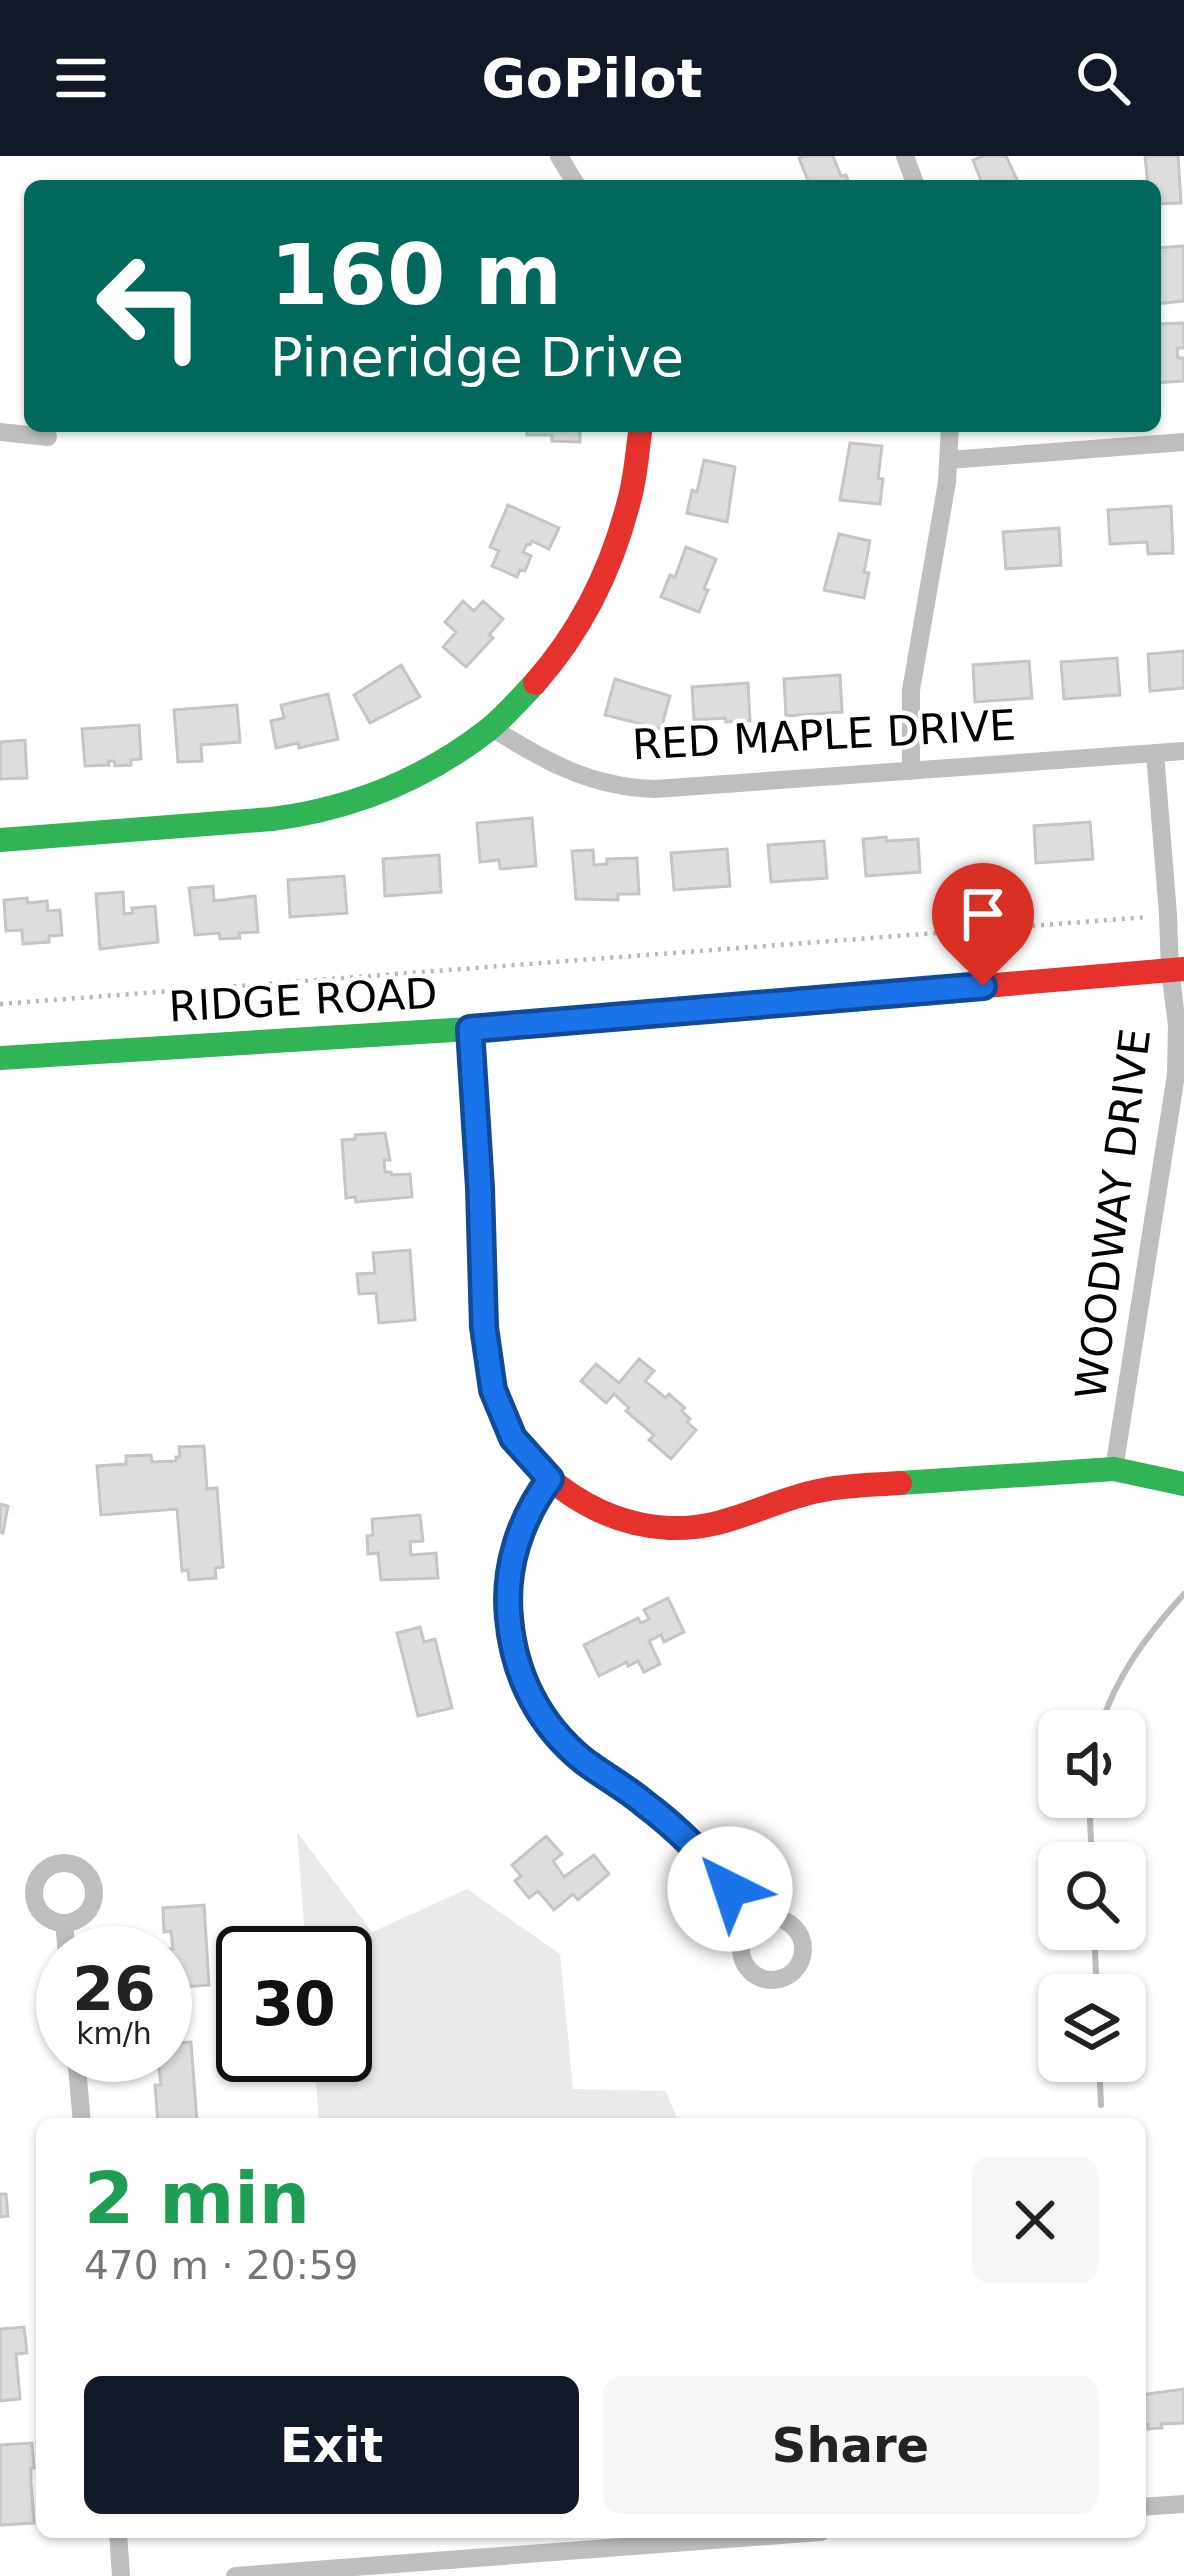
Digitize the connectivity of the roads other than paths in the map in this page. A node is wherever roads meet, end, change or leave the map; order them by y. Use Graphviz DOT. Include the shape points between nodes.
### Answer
graph roads {
  1 [pos="0,432"];
  2 [pos="640,432"];
  3 [pos="950,432"];
  4 [pos="48,436"];
  5 [pos="1184,442"];
  6 [pos="949,460"];
  7 [pos="492,728"];
  8 [pos="1184,751"];
  9 [pos="1155,753"];
  10 [pos="910,771"];
  11 [pos="0,840"];
  12 [pos="1177,970"];
  13 [pos="470,1029"];
  14 [pos="0,1058"];
  15 [pos="1114,1469"];
  16 [pos="550,1479"];
  17 [pos="1184,1484"];
  18 [pos="64,1923"];
  19 [pos="754,1923"];
  20 [pos="64,1926"];
  21 [pos="78,2082"];
  22 [pos="81,2118"];
  23 [pos="1184,2504"];
  24 [pos="1146,2507"];
  25 [pos="118,2538"];
  26 [pos="740,2538"];
  27 [pos="121,2576"];
  28 [pos="236,2576"];
  1 -- 4 [label="street"];
  2 -- 7 [label="street" via="632,500 601,586 551,667"];
  3 -- 6 [label="street"];
  5 -- 6 [label="street"];
  6 -- 10 [label="street" via="910,690"];
  7 -- 10 [label="street, RED MAPLE DRIVE" via="573,774 627,788"];
  7 -- 11 [label="street" via="400,784 302,815"];
  8 -- 9 [label="street, RED MAPLE DRIVE"];
  9 -- 10 [label="street, RED MAPLE DRIVE"];
  9 -- 12 [label="street, WOODWAY DRIVE"];
  12 -- 13 [label="street, RIDGE ROAD"];
  12 -- 15 [label="street, WOODWAY DRIVE" via="1176,1075"];
  13 -- 14 [label="street, RIDGE ROAD"];
  13 -- 16 [label="street" via="493,1390 513,1438"];
  15 -- 16 [label="street" via="817,1491 726,1523 672,1528 612,1517"];
  15 -- 17 [label="street"];
  16 -- 19 [label="street" via="510,1564 511,1636 526,1690 562,1742 678,1832"];
  18 -- 20 [label="street"];
  21 -- 22 [label="street"];
  23 -- 24 [label="street"];
  25 -- 27 [label="street"];
  26 -- 28 [label="street"];
}
